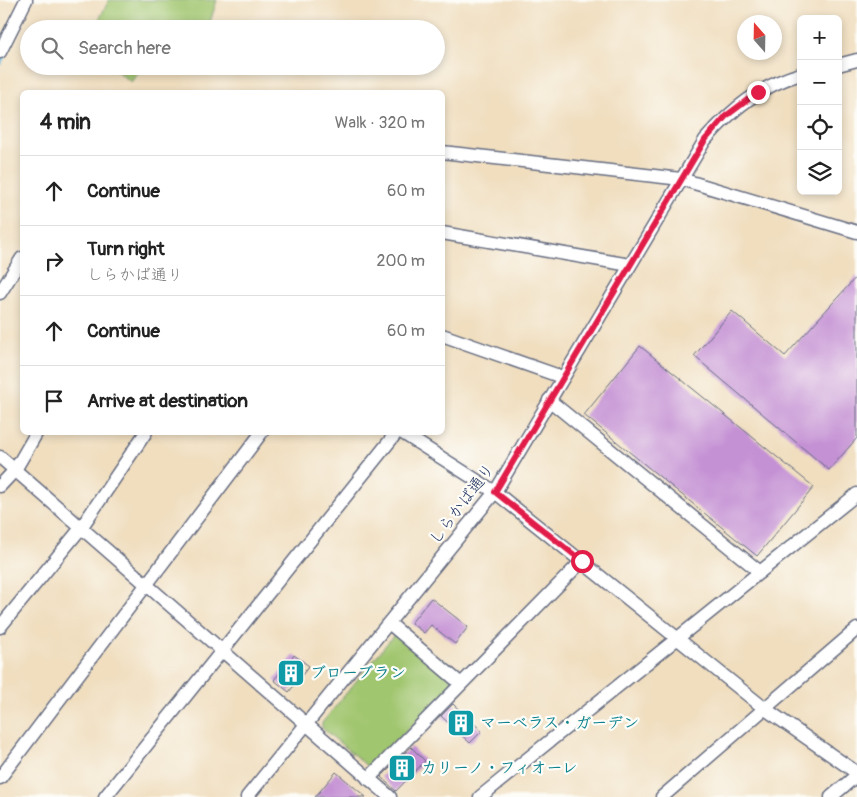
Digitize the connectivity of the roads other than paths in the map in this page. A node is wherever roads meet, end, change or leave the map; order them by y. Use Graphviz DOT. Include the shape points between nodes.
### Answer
graph roads {
  1 [pos="26,0"];
  2 [pos="0,52"];
  3 [pos="857,60"];
  4 [pos="842,63"];
  5 [pos="797,75"];
  6 [pos="445,152"];
  7 [pos="681,179"];
  8 [pos="857,232"];
  9 [pos="445,234"];
  10 [pos="20,260"];
  11 [pos="630,265"];
  12 [pos="4,277"];
  13 [pos="0,293"];
  14 [pos="445,336"];
  15 [pos="562,377"];
  16 [pos="549,400"];
  17 [pos="35,435"];
  18 [pos="144,435"];
  19 [pos="260,435"];
  20 [pos="397,435"];
  21 [pos="404,435"];
  22 [pos="0,457"];
  23 [pos="15,470"];
  24 [pos="0,486"];
  25 [pos="495,492"];
  26 [pos="857,494"];
  27 [pos="81,528"];
  28 [pos="582,561"];
  29 [pos="760,572"];
  30 [pos="146,584"];
  31 [pos="389,624"];
  32 [pos="0,627"];
  33 [pos="857,629"];
  34 [pos="677,639"];
  35 [pos="222,651"];
  36 [pos="460,683"];
  37 [pos="764,708"];
  38 [pos="306,726"];
  39 [pos="857,774"];
  40 [pos="0,778"];
  41 [pos="368,779"];
  42 [pos="104,797"];
  43 [pos="247,797"];
  44 [pos="390,797"];
  45 [pos="480,797"];
  46 [pos="662,797"];
  47 [pos="832,797"];
  1 -- 2 [label="street"];
  3 -- 4 [label="street"];
  5 -- 7 [label="street, しらかば通り" via="774,83 726,116 705,140"];
  6 -- 7 [label="street"];
  7 -- 8 [label="street"];
  7 -- 11 [label="street, しらかば通り"];
  9 -- 11 [label="street"];
  10 -- 12 [label="street"];
  11 -- 15 [label="street, しらかば通り"];
  12 -- 13 [label="street"];
  14 -- 15 [label="street"];
  15 -- 16 [label="street, しらかば通り"];
  16 -- 25 [label="street, しらかば通り"];
  16 -- 29 [label="street"];
  17 -- 23 [label="street"];
  18 -- 27 [label="street"];
  19 -- 30 [label="street"];
  20 -- 35 [label="street"];
  21 -- 25 [label="street"];
  22 -- 23 [label="street"];
  23 -- 24 [label="street"];
  23 -- 27 [label="street"];
  25 -- 28 [label="street"];
  25 -- 31 [label="street, しらかば通り"];
  26 -- 29 [label="street"];
  27 -- 30 [label="street"];
  27 -- 32 [label="street"];
  28 -- 34 [label="street"];
  28 -- 36 [label="street"];
  29 -- 34 [label="street"];
  30 -- 35 [label="street"];
  30 -- 40 [label="street"];
  31 -- 36 [label="street"];
  31 -- 38 [label="street, しらかば通り"];
  33 -- 37 [label="street"];
  34 -- 37 [label="street"];
  34 -- 45 [label="street"];
  35 -- 38 [label="street"];
  35 -- 42 [label="street"];
  36 -- 41 [label="street"];
  37 -- 39 [label="street"];
  37 -- 46 [label="street"];
  38 -- 41 [label="street"];
  38 -- 43 [label="street, しらかば通り"];
  39 -- 47 [label="street"];
  41 -- 44 [label="street"];
}
